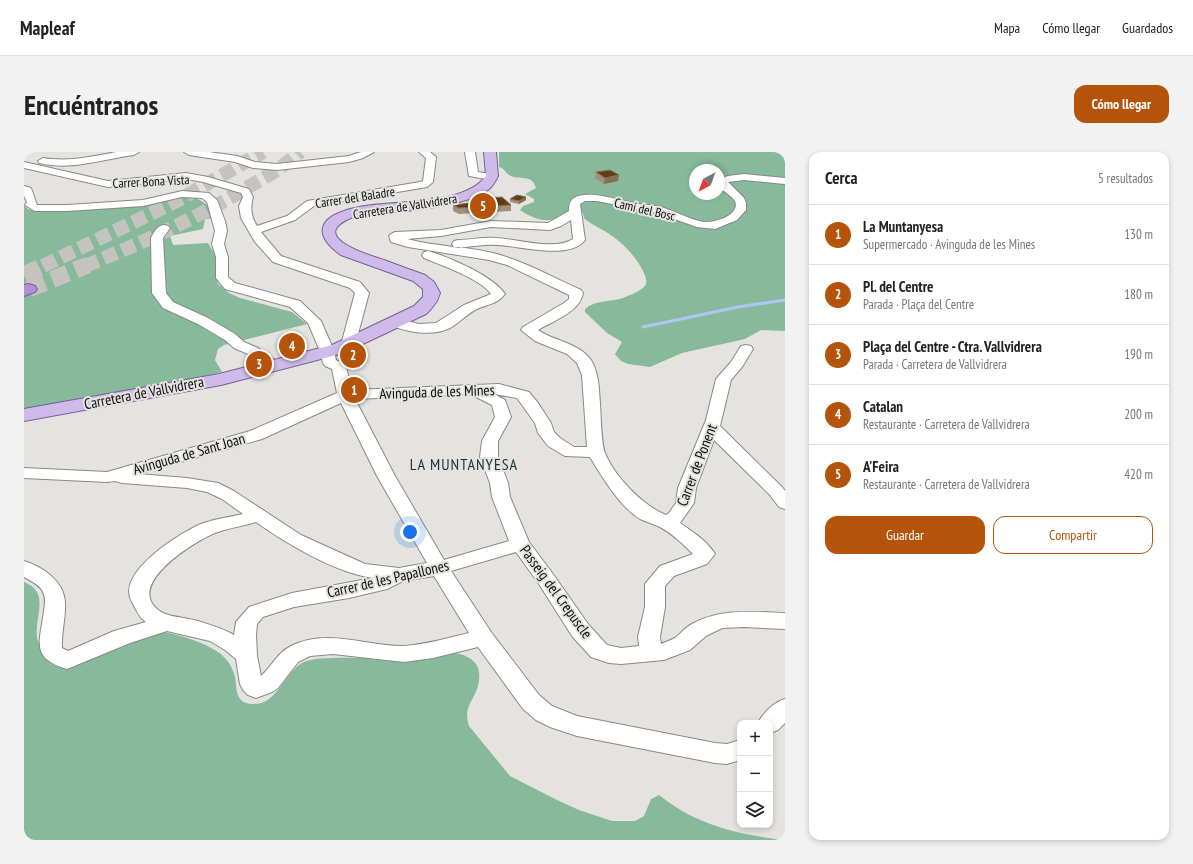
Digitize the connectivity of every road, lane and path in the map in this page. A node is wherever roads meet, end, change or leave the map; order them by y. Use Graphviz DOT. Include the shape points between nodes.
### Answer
graph roads {
  1 [pos="113,152"];
  2 [pos="134,152"];
  3 [pos="189,152"];
  4 [pos="424,152"];
  5 [pos="470,152"];
  6 [pos="490,152"];
  7 [pos="373,153"];
  8 [pos="33,157"];
  9 [pos="56,163"];
  10 [pos="24,166"];
  11 [pos="39,168"];
  12 [pos="492,177"];
  13 [pos="785,181"];
  14 [pos="24,189"];
  15 [pos="574,212"];
  16 [pos="164,228"];
  17 [pos="253,230"];
  18 [pos="408,243"];
  19 [pos="394,322"];
  20 [pos="746,349"];
  21 [pos="333,353"];
  22 [pos="270,365"];
  23 [pos="467,390"];
  24 [pos="346,395"];
  25 [pos="24,415"];
  26 [pos="711,427"];
  27 [pos="596,452"];
  28 [pos="24,473"];
  29 [pos="108,477"];
  30 [pos="785,503"];
  31 [pos="258,516"];
  32 [pos="667,523"];
  33 [pos="520,544"];
  34 [pos="24,568"];
  35 [pos="439,568"];
  36 [pos="399,575"];
  37 [pos="785,621"];
  38 [pos="167,623"];
  39 [pos="483,638"];
  40 [pos="651,654"];
  41 [pos="246,656"];
  42 [pos="785,708"];
  43 [pos="773,720"];
  44 [pos="737,751"];
  1 -- 9 [label="street" via="82,161"];
  2 -- 9 [label="street" via="85,162"];
  3 -- 7 [label="street" via="276,167 370,157"];
  4 -- 17 [label="street, Carrer del Baladre" via="431,157 428,182 423,186 311,203 283,222"];
  5 -- 12 [label="street" via="474,174"];
  6 -- 12 [label="main road"];
  8 -- 9 [label="street"];
  9 -- 11 [label="street"];
  10 -- 11 [label="street"];
  11 -- 17 [label="street, Carrer Bona Vista" via="95,182 131,183 186,176 235,188 247,194 245,206"];
  12 -- 19 [label="main road, Carretera de Vallvidrera" via="486,186 464,197 355,212 337,219 329,226 330,237 352,255 427,283 432,294 428,303 420,310"];
  13 -- 15 [label="street, Camí del Bosc" via="744,178 722,181 723,185 739,198 740,210 733,218 715,226 701,225 659,210 591,198 574,203"];
  14 -- 21 [label="street" via="27,190 32,202 30,205 35,208 143,203 182,194 205,195 212,200 219,221 218,244 222,257 222,278 230,286 295,304 314,321"];
  15 -- 18 [label="street" via="550,227 490,224 453,231 395,236 398,241"];
  15 -- 18 [label="street" via="579,240 571,246 496,241 453,244"];
  16 -- 22 [label="street" via="157,238 159,293 168,305 230,336 239,345 253,351"];
  17 -- 21 [label="street, Carrer Bona Vista" via="277,259 355,285 362,293"];
  18 -- 19 [label="street" via="419,252 468,272 495,289 498,294 437,327 415,327"];
  18 -- 27 [label="street" via="490,256 511,262 576,293 575,300 569,306 528,330 540,338 572,351 584,361 590,375"];
  19 -- 21 [label="main road, Carretera de Vallvidrera"];
  20 -- 26 [label="street, Carrer de Ponent" via="724,379"];
  21 -- 22 [label="main road, Carretera de Vallvidrera"];
  21 -- 24 [label="street"];
  22 -- 25 [label="main road, Carretera de Vallvidrera" via="215,380"];
  23 -- 24 [label="street, Avinguda de les Mines"];
  23 -- 27 [label="street, Avinguda de les Mines" via="499,389 523,396 530,402 554,442 571,452"];
  23 -- 33 [label="street, Passeig del Crepuscle" via="484,394 499,402 503,417 490,441 489,457 499,483 500,497"];
  24 -- 29 [label="street, Avinguda de Sant Joan" via="256,435"];
  24 -- 35 [label="street" via="363,434"];
  26 -- 30 [label="street"];
  26 -- 32 [label="street, Carrer de Ponent" via="687,488 685,503 676,517"];
  27 -- 32 [label="street" via="627,497 646,514"];
  28 -- 29 [label="street, Avinguda de Sant Joan"];
  29 -- 31 [label="street" via="208,486 228,495"];
  31 -- 36 [label="street" via="294,539 345,563 371,572"];
  31 -- 38 [label="street" via="208,528 180,543 147,572 140,584 140,598 149,614"];
  32 -- 40 [label="street, Carrer de Ponent" via="705,554 700,559 667,571 655,584 655,607 649,637"];
  33 -- 35 [label="street, Carrer de les Papallones"];
  33 -- 40 [label="street, Passeig del Crepuscle" via="580,630 599,651 621,656"];
  34 -- 38 [label="street" via="41,576 54,590 56,605 50,634 51,652 67,660 122,637"];
  35 -- 36 [label="street, Carrer de les Papallones"];
  35 -- 39 [label="street"];
  36 -- 41 [label="street, Carrer de les Papallones" via="380,584 292,600 256,612 247,622"];
  37 -- 40 [label="street, Passeig del Crepuscle" via="719,621 698,630 682,644 664,652"];
  38 -- 41 [label="street" via="217,636 233,644"];
  39 -- 41 [label="street, Carrer de les Papallones" via="405,654 325,646 310,648 294,652 266,686 256,689 251,684"];
  39 -- 44 [label="street" via="531,702 558,720 693,750 727,754"];
  42 -- 43 [label="street"];
}
